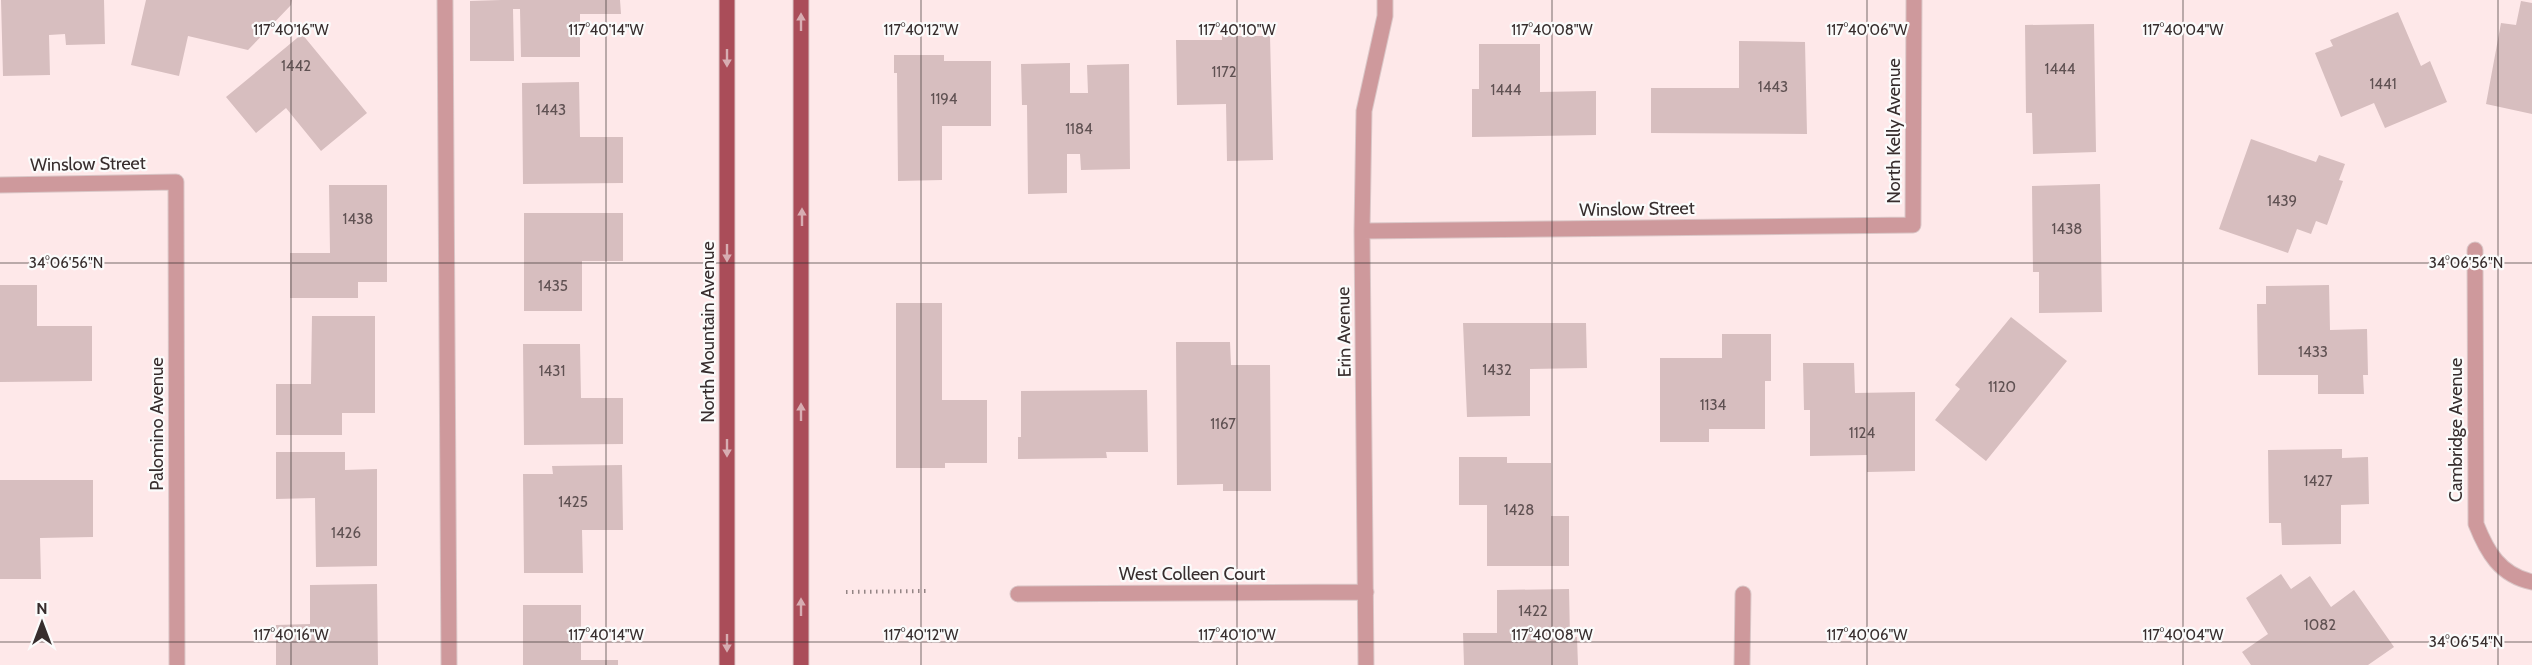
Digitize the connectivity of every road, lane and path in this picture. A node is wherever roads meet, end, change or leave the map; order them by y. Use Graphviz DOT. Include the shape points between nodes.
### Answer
graph roads {
  1 [pos="445,0"];
  2 [pos="727,0"];
  3 [pos="801,0"];
  4 [pos="1385,0"];
  5 [pos="1914,0"];
  6 [pos="176,182"];
  7 [pos="0,185"];
  8 [pos="1914,225"];
  9 [pos="1362,231"];
  10 [pos="2475,250"];
  11 [pos="2532,582"];
  12 [pos="926,591"];
  13 [pos="846,592"];
  14 [pos="1366,592"];
  15 [pos="1018,594"];
  16 [pos="1743,594"];
  17 [pos="177,665"];
  18 [pos="449,665"];
  19 [pos="727,665"];
  20 [pos="801,665"];
  21 [pos="1366,665"];
  22 [pos="1742,665"];
  1 -- 18 [label="street"];
  2 -- 19 [label="main road, North Mountain Avenue, one-way"];
  20 -- 3 [label="main road, one-way"];
  4 -- 9 [label="street, Erin Avenue" via="1364,111"];
  5 -- 8 [label="street, North Kelly Avenue"];
  6 -- 7 [label="street, Winslow Street"];
  6 -- 17 [label="street, Palomino Avenue"];
  8 -- 9 [label="street, Winslow Street"];
  9 -- 14 [label="street, Erin Avenue"];
  10 -- 11 [label="street, Cambridge Avenue" via="2476,524 2486,548 2503,570"];
  12 -- 13 [label="path"];
  14 -- 15 [label="street, West Colleen Court"];
  14 -- 21 [label="street, Erin Avenue"];
  16 -- 22 [label="street"];
}
